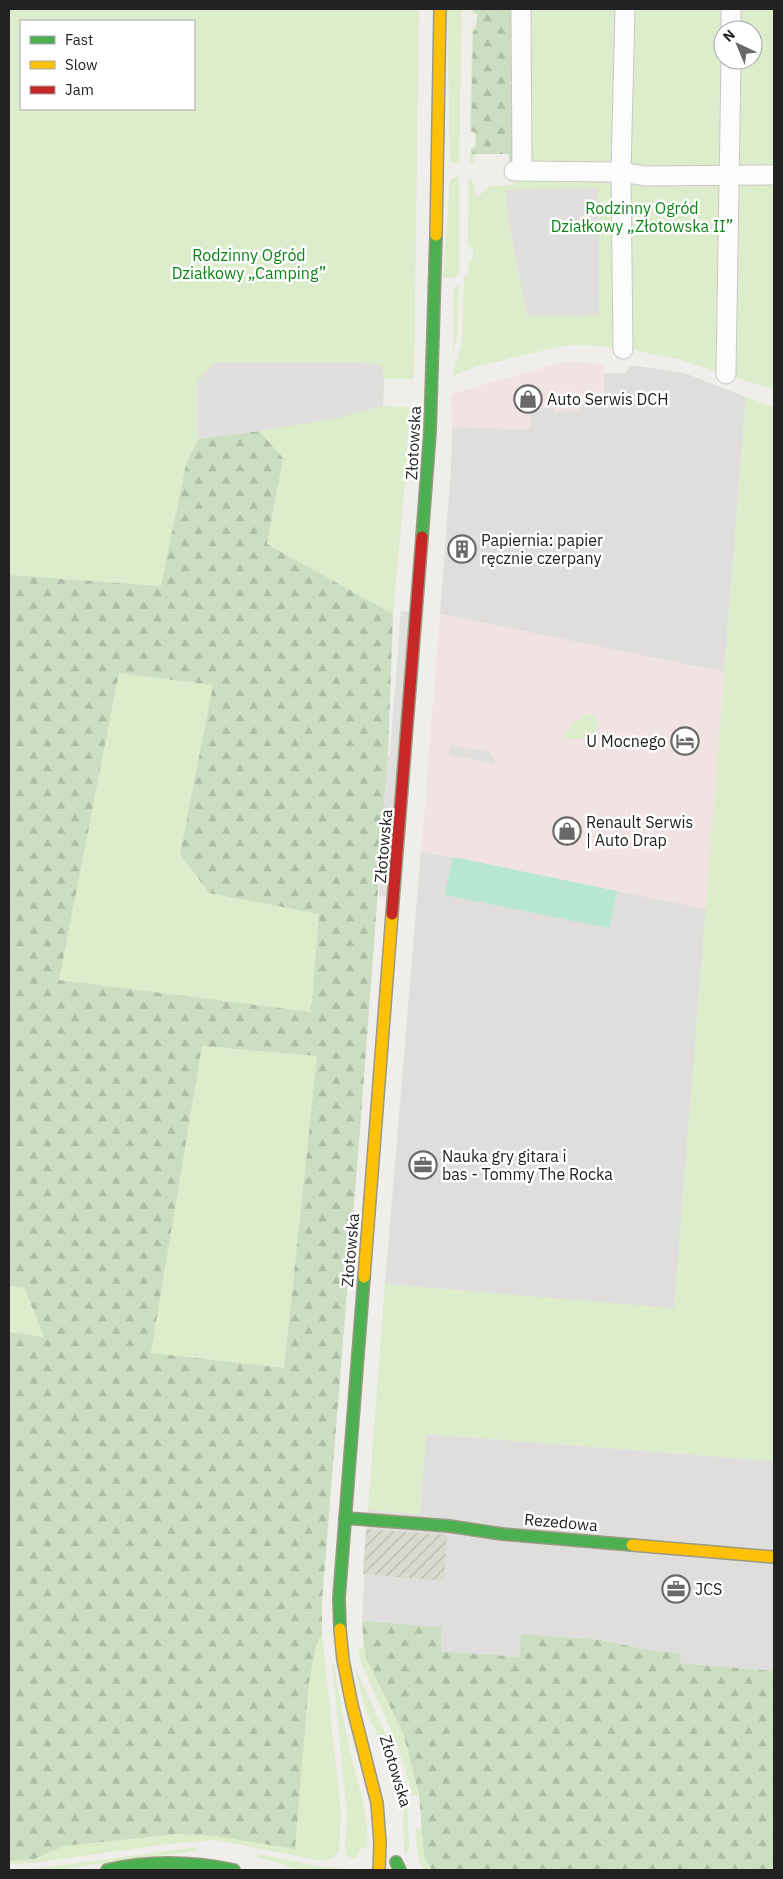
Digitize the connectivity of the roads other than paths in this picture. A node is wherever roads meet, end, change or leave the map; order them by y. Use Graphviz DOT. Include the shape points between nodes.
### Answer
graph roads {
  1 [pos="440,9"];
  2 [pos="521,9"];
  3 [pos="625,9"];
  4 [pos="731,70"];
  5 [pos="621,172"];
  6 [pos="729,175"];
  7 [pos="774,176"];
  8 [pos="623,349"];
  9 [pos="726,374"];
  10 [pos="345,1518"];
  11 [pos="774,1557"];
  12 [pos="348,1685"];
  13 [pos="388,1800"];
  14 [pos="396,1850"];
  15 [pos="380,1856"];
  16 [pos="169,1865"];
  17 [pos="398,1867"];
  18 [pos="107,1870"];
  19 [pos="234,1870"];
  20 [pos="368,1870"];
  21 [pos="379,1870"];
  1 -- 10 [label="street, Złotowska" via="430,432"];
  2 -- 5 [label="street" via="518,171"];
  3 -- 5 [label="street"];
  4 -- 6 [label="street"];
  5 -- 6 [label="street" via="645,176"];
  5 -- 8 [label="street"];
  6 -- 7 [label="street"];
  6 -- 9 [label="street"];
  10 -- 11 [label="street, Rezedowa"];
  10 -- 12 [label="street, Złotowska" via="338,1619"];
  12 -- 13 [label="street, Złotowska" via="363,1718"];
  12 -- 15 [label="street, Złotowska" via="378,1806"];
  14 -- 17 [label="street"];
  15 -- 20 [label="street"];
  15 -- 21 [label="street, Złotowska"];
  16 -- 18 [label="street" via="121,1866"];
  16 -- 19 [label="street" via="190,1862"];
}
